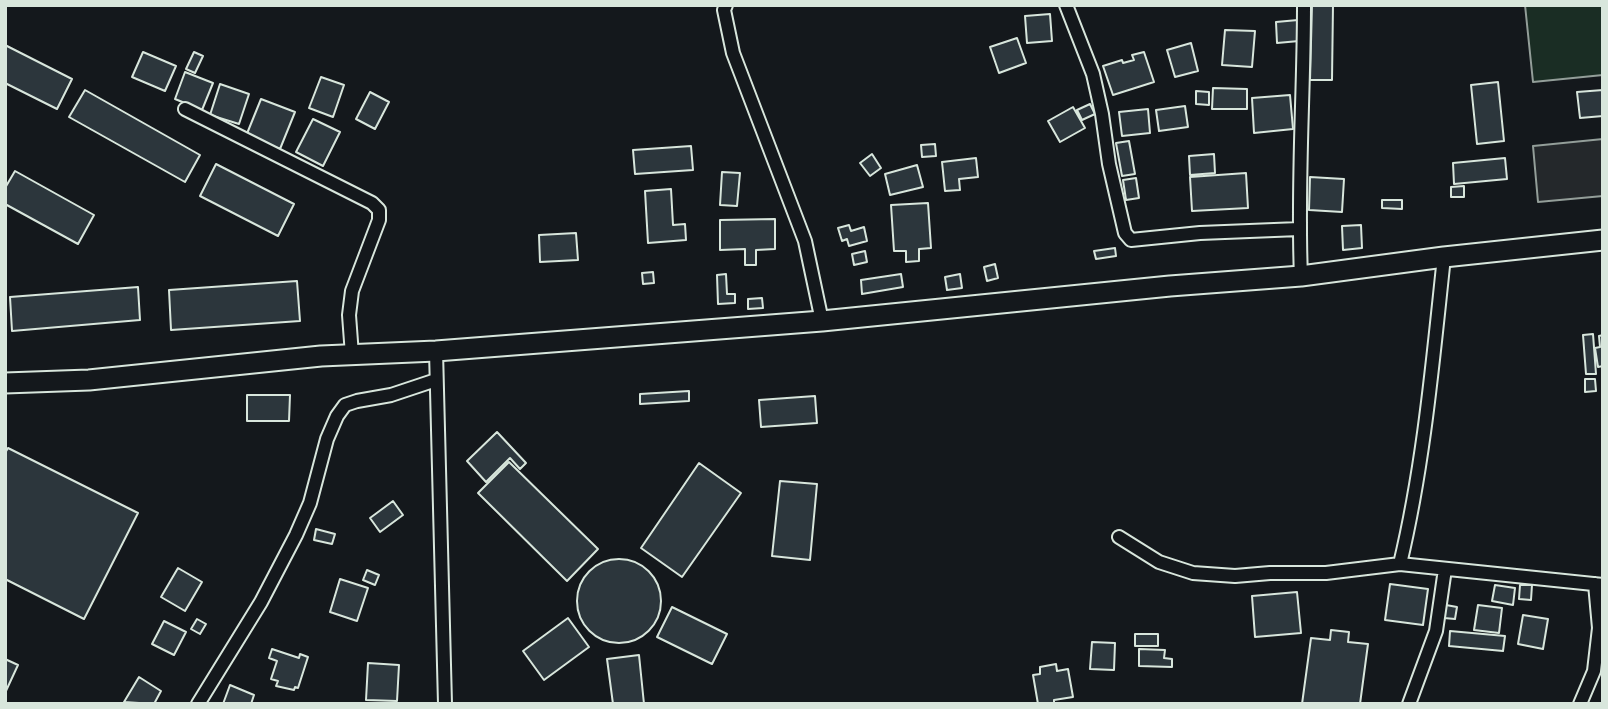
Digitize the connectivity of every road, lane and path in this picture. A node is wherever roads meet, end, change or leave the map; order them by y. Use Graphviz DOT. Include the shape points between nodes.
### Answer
graph roads {
  1 [pos="726,5"];
  2 [pos="1066,5"];
  3 [pos="1304,5"];
  4 [pos="185,110"];
  5 [pos="1299,229"];
  6 [pos="1603,240"];
  7 [pos="1444,257"];
  8 [pos="1301,276"];
  9 [pos="822,321"];
  10 [pos="436,351"];
  11 [pos="352,355"];
  12 [pos="436,380"];
  13 [pos="5,383"];
  14 [pos="1119,537"];
  15 [pos="1400,564"];
  16 [pos="1446,569"];
  17 [pos="1599,584"];
  18 [pos="198,704"];
  19 [pos="445,704"];
  20 [pos="1409,704"];
  21 [pos="1580,704"];
  1 -- 9 [label="street" via="733,53 805,241"];
  2 -- 5 [label="street" via="1093,74 1119,210 1131,240"];
  3 -- 5 [label="street"];
  4 -- 11 [label="street" via="379,210 352,292"];
  5 -- 8 [label="street"];
  6 -- 7 [label="main road"];
  7 -- 8 [label="main road"];
  7 -- 15 [label="street" via="1429,396"];
  8 -- 9 [label="main road"];
  9 -- 10 [label="main road"];
  10 -- 11 [label="main road"];
  10 -- 12 [label="street"];
  11 -- 13 [label="main road" via="89,380"];
  12 -- 18 [label="street" via="345,405 327,439 296,535"];
  12 -- 19 [label="street"];
  14 -- 15 [label="street" via="1159,562 1193,573 1326,573"];
  15 -- 16 [label="street"];
  16 -- 17 [label="street"];
  16 -- 20 [label="street" via="1436,631"];
  17 -- 21 [label="street" via="1594,670"];
}
